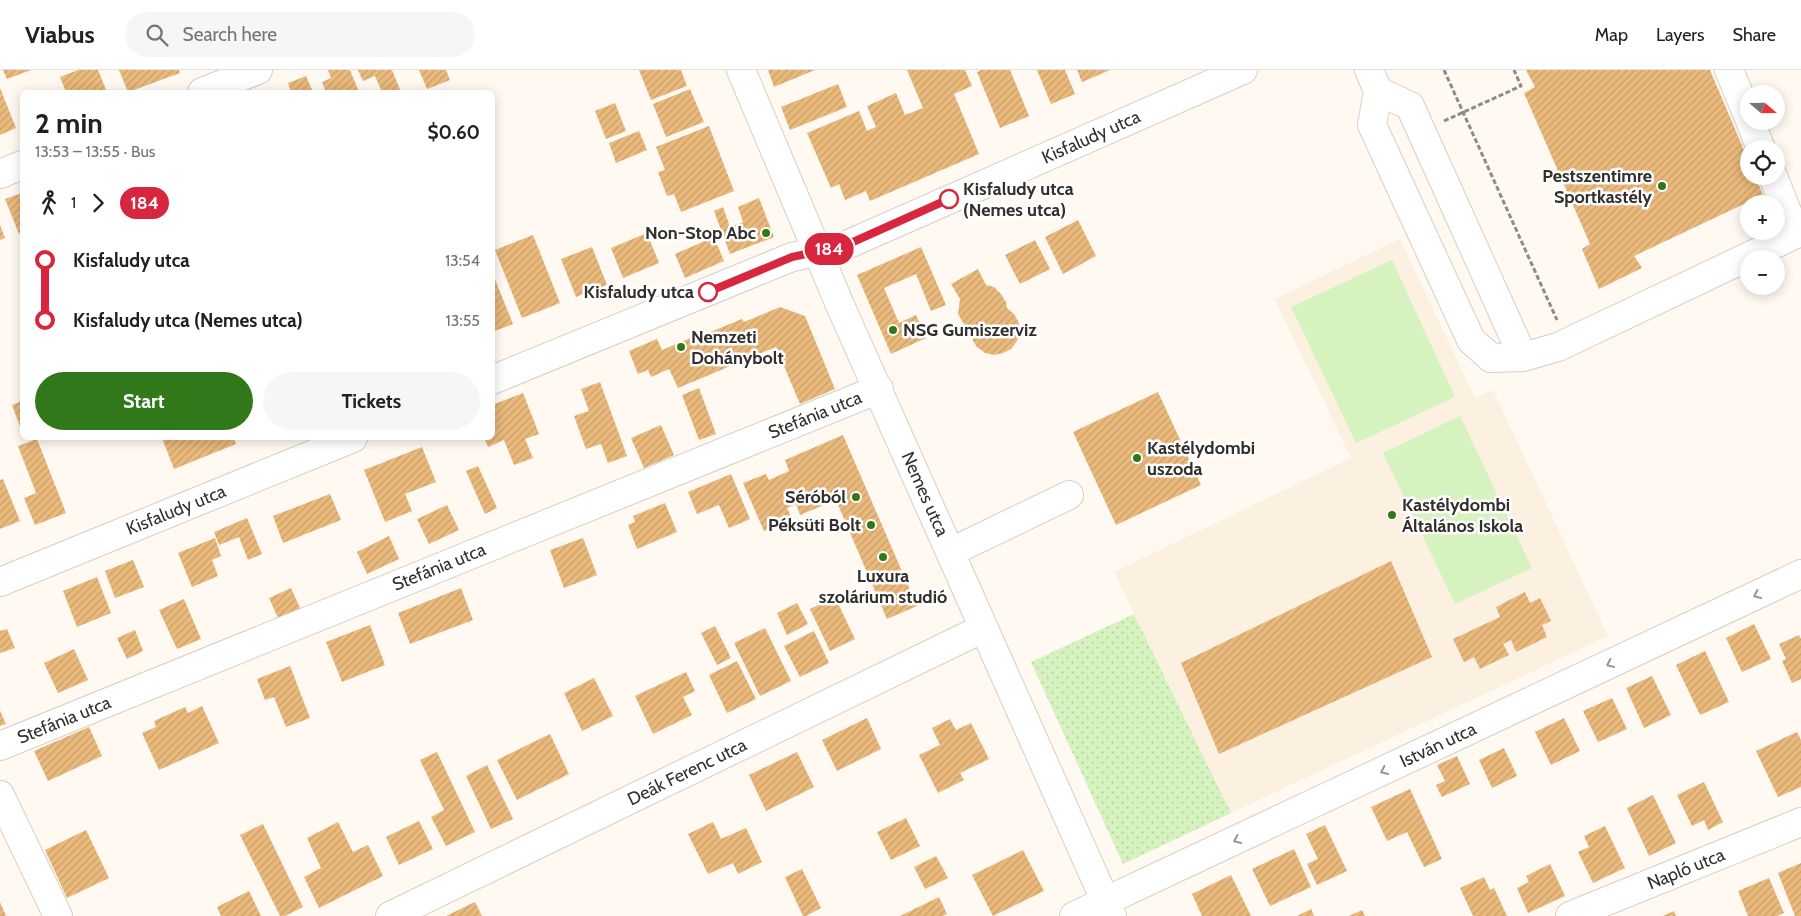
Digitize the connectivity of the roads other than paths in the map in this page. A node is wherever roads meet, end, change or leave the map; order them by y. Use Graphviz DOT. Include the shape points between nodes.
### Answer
graph roads {
  1 [pos="258,70"];
  2 [pos="740,70"];
  3 [pos="1243,70"];
  4 [pos="1729,70"];
  5 [pos="1374,80"];
  6 [pos="207,90"];
  7 [pos="1740,96"];
  8 [pos="20,166"];
  9 [pos="0,174"];
  10 [pos="1777,185"];
  11 [pos="819,252"];
  12 [pos="1523,356"];
  13 [pos="495,379"];
  14 [pos="878,389"];
  15 [pos="347,440"];
  16 [pos="1070,495"];
  17 [pos="950,552"];
  18 [pos="1801,574"];
  19 [pos="0,582"];
  20 [pos="984,628"];
  21 [pos="0,746"];
  22 [pos="0,795"];
  23 [pos="1801,822"];
  24 [pos="1108,909"];
  25 [pos="58,916"];
  26 [pos="390,916"];
  27 [pos="1074,916"];
  28 [pos="1570,916"];
  1 -- 6 [label="street"];
  2 -- 11 [label="street, Nemes utca"];
  3 -- 11 [label="street, Kisfaludy utca" via="844,246"];
  4 -- 7 [label="street"];
  5 -- 12 [label="street" via="1410,106"];
  5 -- 12 [label="street" via="1372,125 1471,340 1491,358"];
  8 -- 9 [label="street"];
  10 -- 12 [label="street" via="1796,234 1567,343"];
  11 -- 13 [label="street, Kisfaludy utca" via="792,257"];
  11 -- 14 [label="street, Nemes utca"];
  14 -- 17 [label="street, Nemes utca"];
  14 -- 21 [label="street, Stefánia utca"];
  15 -- 19 [label="street, Kisfaludy utca"];
  16 -- 17 [label="street"];
  17 -- 20 [label="street, Nemes utca"];
  18 -- 24 [label="street, István utca, one-way"];
  20 -- 24 [label="street, Nemes utca"];
  20 -- 26 [label="street, Deák Ferenc utca"];
  22 -- 25 [label="street"];
  23 -- 28 [label="street, Napló utca"];
  24 -- 27 [label="street, István utca"];
}
